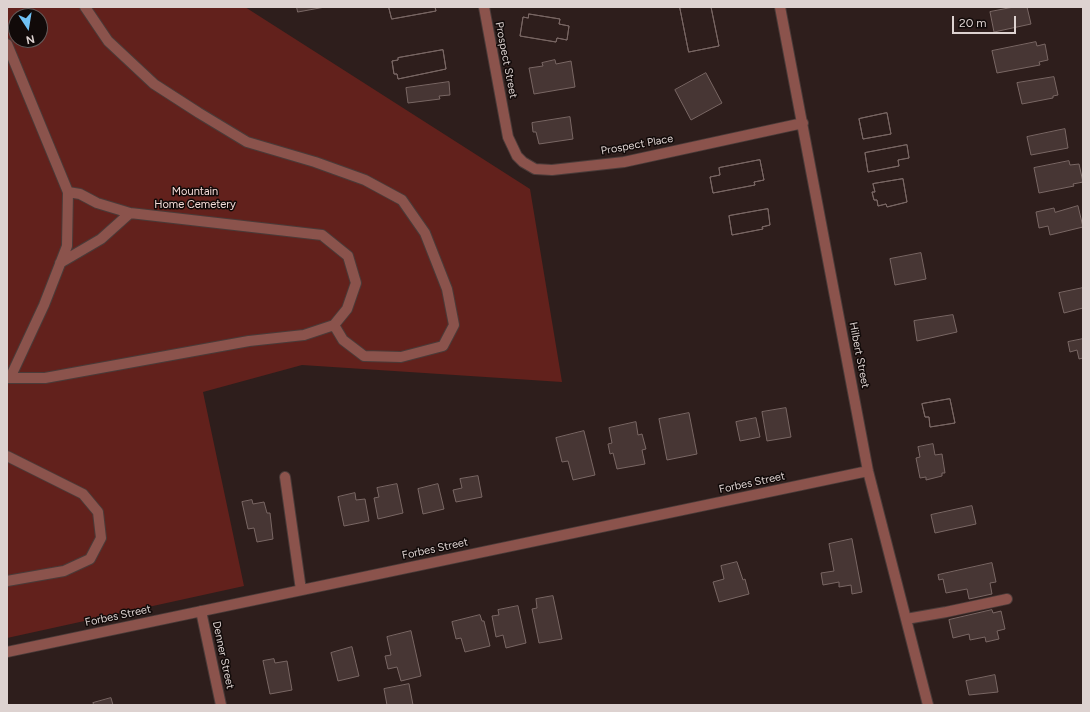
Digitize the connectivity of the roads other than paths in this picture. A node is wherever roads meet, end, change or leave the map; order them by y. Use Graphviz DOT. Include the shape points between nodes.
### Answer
graph roads {
  1 [pos="85,7"];
  2 [pos="484,7"];
  3 [pos="780,7"];
  4 [pos="7,44"];
  5 [pos="504,118"];
  6 [pos="803,124"];
  7 [pos="68,192"];
  8 [pos="130,213"];
  9 [pos="60,263"];
  10 [pos="334,325"];
  11 [pos="8,378"];
  12 [pos="7,456"];
  13 [pos="868,471"];
  14 [pos="285,477"];
  15 [pos="7,581"];
  16 [pos="301,590"];
  17 [pos="1006,599"];
  18 [pos="201,611"];
  19 [pos="906,619"];
  20 [pos="7,652"];
  21 [pos="221,705"];
  22 [pos="928,705"];
  1 -- 10 [label="street" via="108,41 154,84 199,113 247,142 365,180 402,200 425,233 447,289 454,325 443,346 401,357 364,356 344,340"];
  2 -- 5 [label="street, Prospect Street"];
  3 -- 6 [label="street, Hilbert Street"];
  4 -- 7 [label="street"];
  5 -- 6 [label="street, Prospect Place" via="508,137 517,156 535,169 552,170 624,162"];
  6 -- 13 [label="street, Hilbert Street"];
  7 -- 8 [label="street"];
  7 -- 9 [label="street" via="67,246"];
  8 -- 9 [label="street" via="101,239"];
  8 -- 10 [label="street" via="322,235 348,256 356,282 347,309"];
  9 -- 11 [label="street" via="44,305"];
  10 -- 11 [label="street" via="304,335 249,341 45,378"];
  12 -- 15 [label="street" via="83,494 98,512 101,538 90,559 64,571"];
  13 -- 16 [label="street, Forbes Street"];
  13 -- 19 [label="street, Hilbert Street"];
  14 -- 16 [label="street"];
  16 -- 18 [label="street, Forbes Street"];
  17 -- 19 [label="street"];
  18 -- 20 [label="street, Forbes Street"];
  18 -- 21 [label="street, Denner Street"];
  19 -- 22 [label="street, Hilbert Street"];
}
